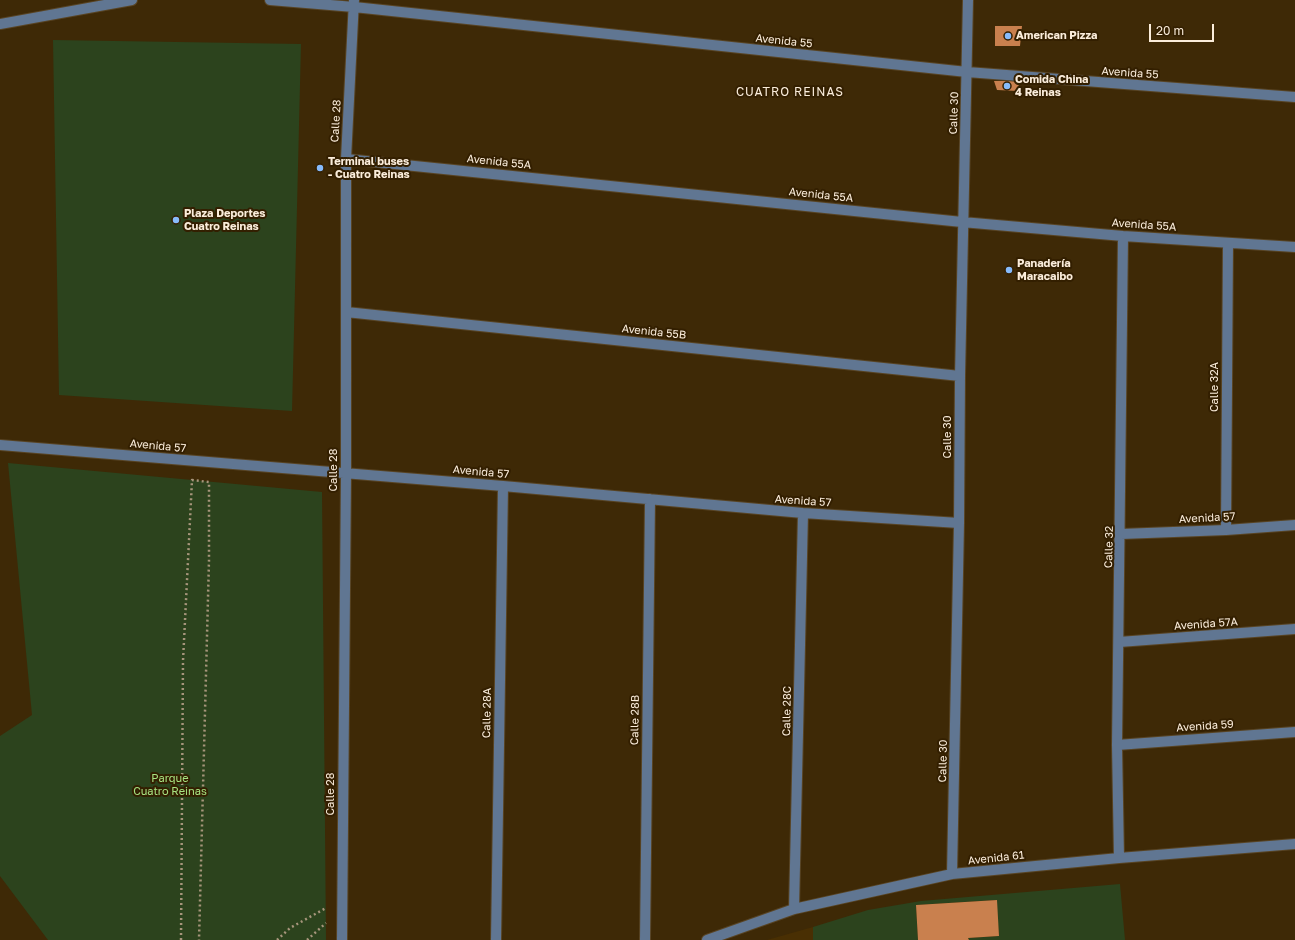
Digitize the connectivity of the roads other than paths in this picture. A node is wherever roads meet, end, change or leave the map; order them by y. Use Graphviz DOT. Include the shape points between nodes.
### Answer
graph roads {
  1 [pos="132,0"];
  2 [pos="270,0"];
  3 [pos="968,0"];
  4 [pos="354,3"];
  5 [pos="0,24"];
  6 [pos="967,72"];
  7 [pos="1295,97"];
  8 [pos="346,159"];
  9 [pos="962,222"];
  10 [pos="1123,236"];
  11 [pos="1228,243"];
  12 [pos="1295,246"];
  13 [pos="346,312"];
  14 [pos="960,376"];
  15 [pos="0,445"];
  16 [pos="346,473"];
  17 [pos="503,486"];
  18 [pos="650,500"];
  19 [pos="803,513"];
  20 [pos="960,523"];
  21 [pos="1295,525"];
  22 [pos="1226,530"];
  23 [pos="1121,534"];
  24 [pos="1295,629"];
  25 [pos="1119,642"];
  26 [pos="1295,732"];
  27 [pos="1117,745"];
  28 [pos="1295,844"];
  29 [pos="1119,858"];
  30 [pos="952,874"];
  31 [pos="794,909"];
  32 [pos="342,940"];
  33 [pos="496,940"];
  34 [pos="645,940"];
  35 [pos="707,940"];
  1 -- 5 [label="street"];
  2 -- 4 [label="street, Avenida 55"];
  3 -- 6 [label="street, Calle 30"];
  4 -- 6 [label="street, Avenida 55"];
  4 -- 8 [label="street, Calle 28"];
  6 -- 7 [label="street, Avenida 55"];
  6 -- 9 [label="street, Calle 30"];
  8 -- 9 [label="street, Avenida 55A"];
  8 -- 13 [label="street, Calle 28"];
  9 -- 10 [label="street, Avenida 55A"];
  9 -- 14 [label="street, Calle 30"];
  10 -- 11 [label="street, Avenida 55A"];
  10 -- 23 [label="street, Calle 32"];
  11 -- 12 [label="street, Avenida 55A"];
  11 -- 22 [label="street, Calle 32A"];
  13 -- 14 [label="street, Avenida 55B"];
  13 -- 16 [label="street, Calle 28"];
  14 -- 20 [label="street, Calle 30"];
  15 -- 16 [label="street, Avenida 57"];
  16 -- 17 [label="street, Avenida 57"];
  16 -- 32 [label="street, Calle 28"];
  17 -- 18 [label="street, Avenida 57"];
  17 -- 33 [label="street, Calle 28A"];
  18 -- 19 [label="street, Avenida 57"];
  18 -- 34 [label="street, Calle 28B"];
  19 -- 20 [label="street, Avenida 57"];
  19 -- 31 [label="street, Calle 28C"];
  20 -- 30 [label="street, Calle 30"];
  21 -- 22 [label="street, Avenida 57"];
  22 -- 23 [label="street, Avenida 57"];
  23 -- 25 [label="street, Calle 32"];
  24 -- 25 [label="street, Avenida 57A"];
  25 -- 27 [label="street, Calle 32"];
  26 -- 27 [label="street, Avenida 59"];
  27 -- 29 [label="street, Calle 32"];
  28 -- 29 [label="street, Avenida 61"];
  29 -- 30 [label="street, Avenida 61"];
  30 -- 31 [label="street, Avenida 61"];
  31 -- 35 [label="street, Avenida 61"];
}
